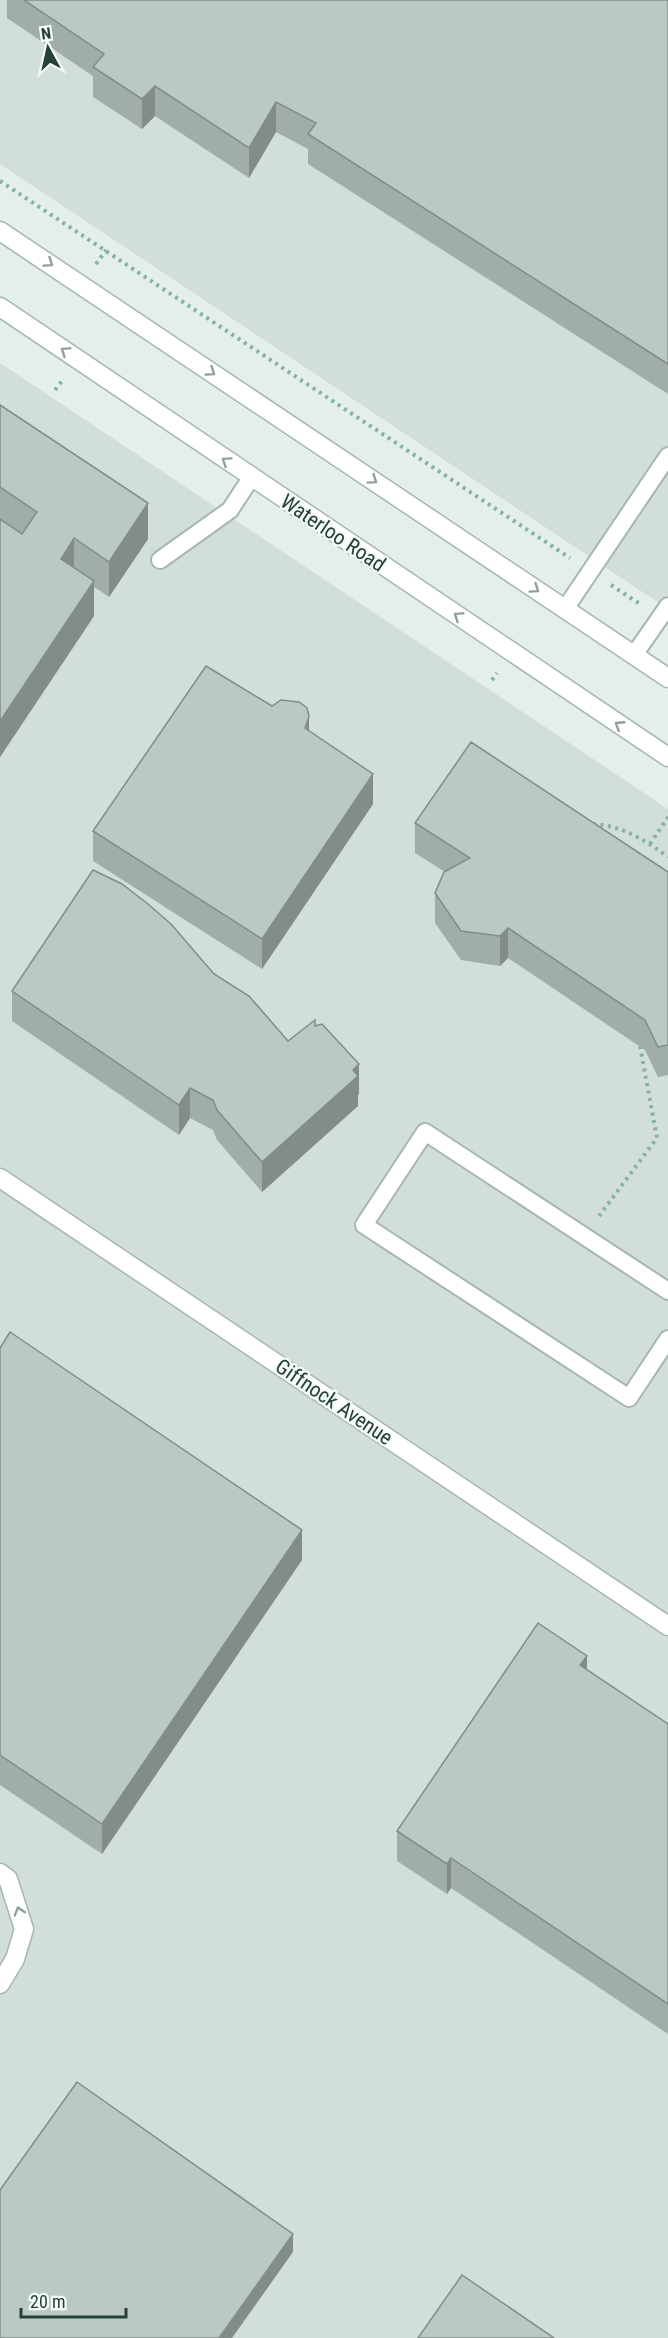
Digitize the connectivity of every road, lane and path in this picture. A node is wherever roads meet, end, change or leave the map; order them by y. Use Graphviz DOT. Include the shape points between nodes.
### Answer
graph roads {
  1 [pos="0,180"];
  2 [pos="0,231"];
  3 [pos="0,307"];
  4 [pos="668,456"];
  5 [pos="251,478"];
  6 [pos="160,560"];
  7 [pos="591,572"];
  8 [pos="565,609"];
  9 [pos="664,612"];
  10 [pos="634,656"];
  11 [pos="668,678"];
  12 [pos="668,757"];
  13 [pos="668,818"];
  14 [pos="588,824"];
  15 [pos="651,844"];
  16 [pos="668,857"];
  17 [pos="640,1046"];
  18 [pos="0,1178"];
  19 [pos="584,1236"];
  20 [pos="668,1291"];
  21 [pos="668,1339"];
  22 [pos="668,1626"];
  23 [pos="0,1873"];
  24 [pos="0,1984"];
  1 -- 7 [label="path"];
  2 -- 8 [label="street, one-way"];
  5 -- 3 [label="street, Waterloo Road, one-way"];
  4 -- 7 [label="lane"];
  5 -- 6 [label="lane" via="230,510"];
  12 -- 5 [label="street, Waterloo Road, one-way"];
  7 -- 8 [label="lane"];
  7 -- 9 [label="path"];
  8 -- 10 [label="street"];
  9 -- 10 [label="lane"];
  10 -- 11 [label="street"];
  13 -- 15 [label="path"];
  14 -- 15 [label="path" via="606,825"];
  15 -- 16 [label="path"];
  17 -- 19 [label="path" via="657,1137"];
  18 -- 22 [label="street, Giffnock Avenue"];
  19 -- 20 [label="lane"];
  19 -- 21 [label="lane" via="425,1132 364,1225 629,1398"];
  24 -- 23 [label="street, one-way" via="15,1959 24,1929 8,1879"];
}
